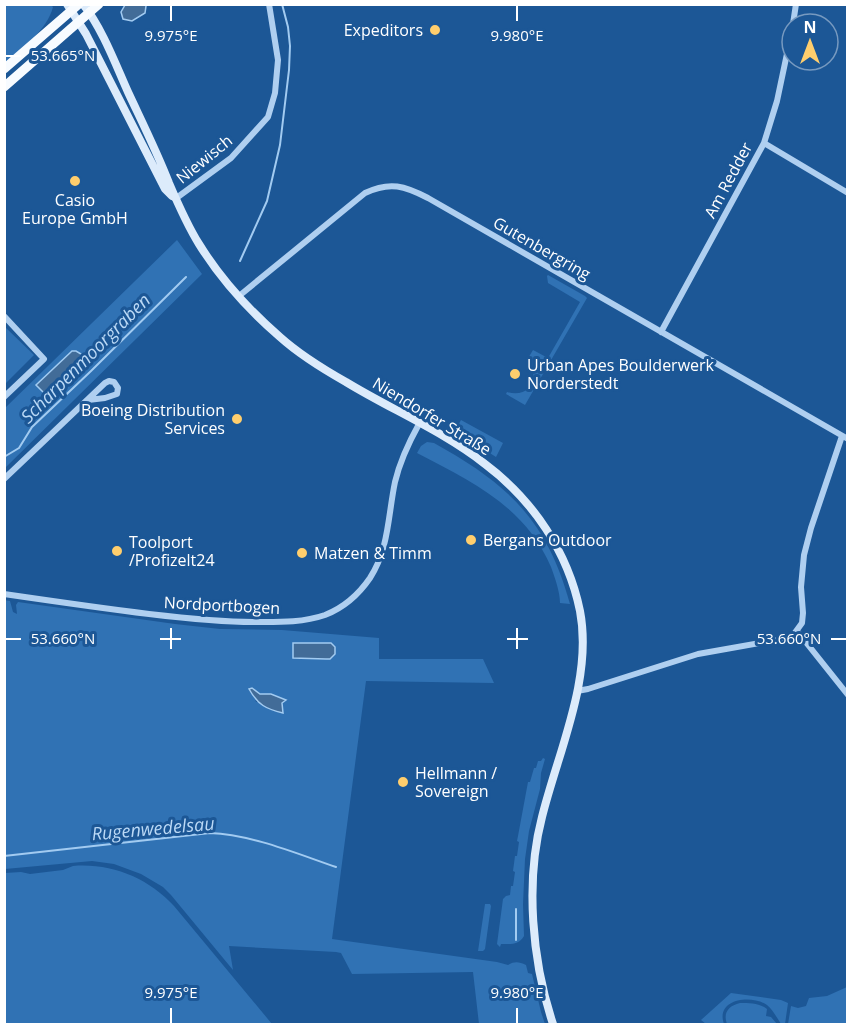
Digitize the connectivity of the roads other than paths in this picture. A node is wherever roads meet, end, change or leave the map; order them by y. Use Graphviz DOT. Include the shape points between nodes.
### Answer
graph roads {
  1 [pos="99,4"];
  2 [pos="269,4"];
  3 [pos="75,6"];
  4 [pos="90,13"];
  5 [pos="79,22"];
  6 [pos="4,69"];
  7 [pos="783,72"];
  8 [pos="4,87"];
  9 [pos="764,143"];
  10 [pos="848,193"];
  11 [pos="175,199"];
  12 [pos="238,296"];
  13 [pos="4,316"];
  14 [pos="662,332"];
  15 [pos="4,397"];
  16 [pos="88,400"];
  17 [pos="419,424"];
  18 [pos="845,438"];
  19 [pos="4,479"];
  20 [pos="4,594"];
  21 [pos="797,631"];
  22 [pos="577,691"];
  23 [pos="848,695"];
  24 [pos="554,1024"];
  1 -- 4 [label="main road"];
  2 -- 11 [label="street, Niewisch" via="279,60 268,117 231,158"];
  3 -- 4 [label="main road, Niendorfer Straße"];
  3 -- 5 [label="main road, Niendorfer Straße"];
  3 -- 6 [label="main road"];
  4 -- 5 [label="main road"];
  4 -- 11 [label="main road, Niendorfer Straße"];
  5 -- 8 [label="main road"];
  5 -- 11 [label="main road, Niendorfer Straße" via="165,189"];
  7 -- 9 [label="street, Am Redder"];
  9 -- 10 [label="street"];
  9 -- 14 [label="street, Am Redder"];
  11 -- 12 [label="main road, Niendorfer Straße" via="199,244"];
  12 -- 14 [label="street, Gutenbergring" via="365,193 401,186"];
  12 -- 17 [label="main road, Niendorfer Straße" via="300,354"];
  13 -- 15 [label="street" via="44,359"];
  14 -- 18 [label="street, Gutenbergring"];
  16 -- 16 [label="street" via="112,396 118,388 109,381"];
  16 -- 19 [label="street"];
  17 -- 20 [label="street, Nordportbogen" via="401,462 382,554 369,579 350,600 324,615 295,621 210,621"];
  17 -- 22 [label="main road, Niendorfer Straße" via="456,444 510,485 554,541 572,579 580,614 582,651"];
  18 -- 21 [label="street, Gutenbergring" via="804,555 802,619"];
  21 -- 22 [label="street" via="782,639 698,654"];
  21 -- 23 [label="street"];
  22 -- 24 [label="main road, Niendorfer Straße" via="541,819 533,882 537,951"];
}
